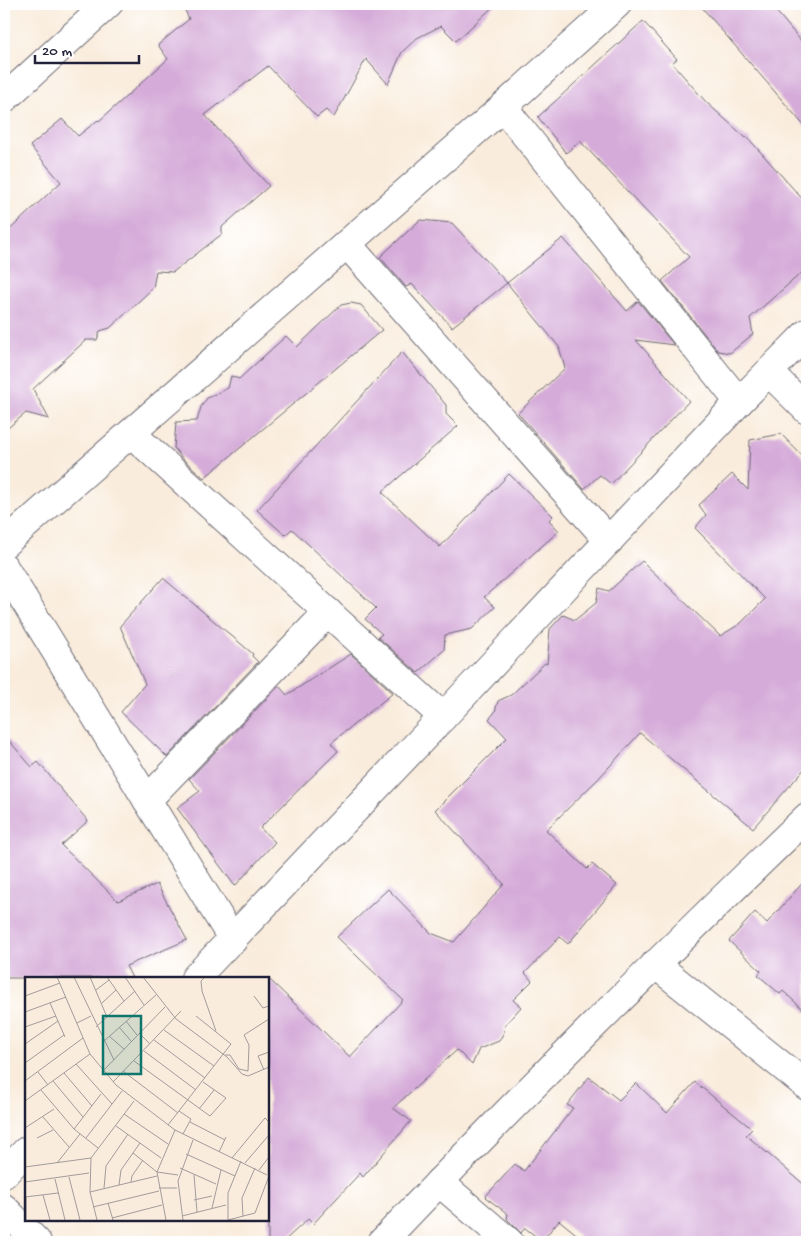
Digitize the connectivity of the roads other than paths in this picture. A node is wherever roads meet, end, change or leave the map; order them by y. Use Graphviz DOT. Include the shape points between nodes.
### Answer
graph roads {
  1 [pos="108,4"];
  2 [pos="618,4"];
  3 [pos="84,13"];
  4 [pos="4,100"];
  5 [pos="503,107"];
  6 [pos="347,244"];
  7 [pos="807,333"];
  8 [pos="769,372"];
  9 [pos="739,402"];
  10 [pos="807,410"];
  11 [pos="131,434"];
  12 [pos="609,541"];
  13 [pos="4,544"];
  14 [pos="4,567"];
  15 [pos="328,612"];
  16 [pos="443,717"];
  17 [pos="147,800"];
  18 [pos="807,816"];
  19 [pos="233,940"];
  20 [pos="655,964"];
  21 [pos="196,977"];
  22 [pos="807,1086"];
  23 [pos="25,1152"];
  24 [pos="4,1174"];
  25 [pos="439,1182"];
  26 [pos="4,1208"];
  27 [pos="37,1242"];
  28 [pos="382,1242"];
  29 [pos="509,1242"];
  1 -- 3 [label="street"];
  2 -- 5 [label="street"];
  3 -- 4 [label="street"];
  5 -- 6 [label="street"];
  5 -- 9 [label="street"];
  6 -- 11 [label="street"];
  6 -- 12 [label="street"];
  7 -- 8 [label="street"];
  8 -- 9 [label="street"];
  8 -- 10 [label="street"];
  9 -- 12 [label="street"];
  11 -- 13 [label="street"];
  11 -- 15 [label="street"];
  12 -- 16 [label="street"];
  14 -- 17 [label="street"];
  15 -- 16 [label="street"];
  15 -- 17 [label="street"];
  16 -- 19 [label="street"];
  17 -- 19 [label="street"];
  18 -- 20 [label="street"];
  19 -- 21 [label="street"];
  20 -- 22 [label="street"];
  20 -- 25 [label="street"];
  23 -- 24 [label="street"];
  25 -- 28 [label="street"];
  25 -- 29 [label="street"];
  26 -- 27 [label="street"];
}
